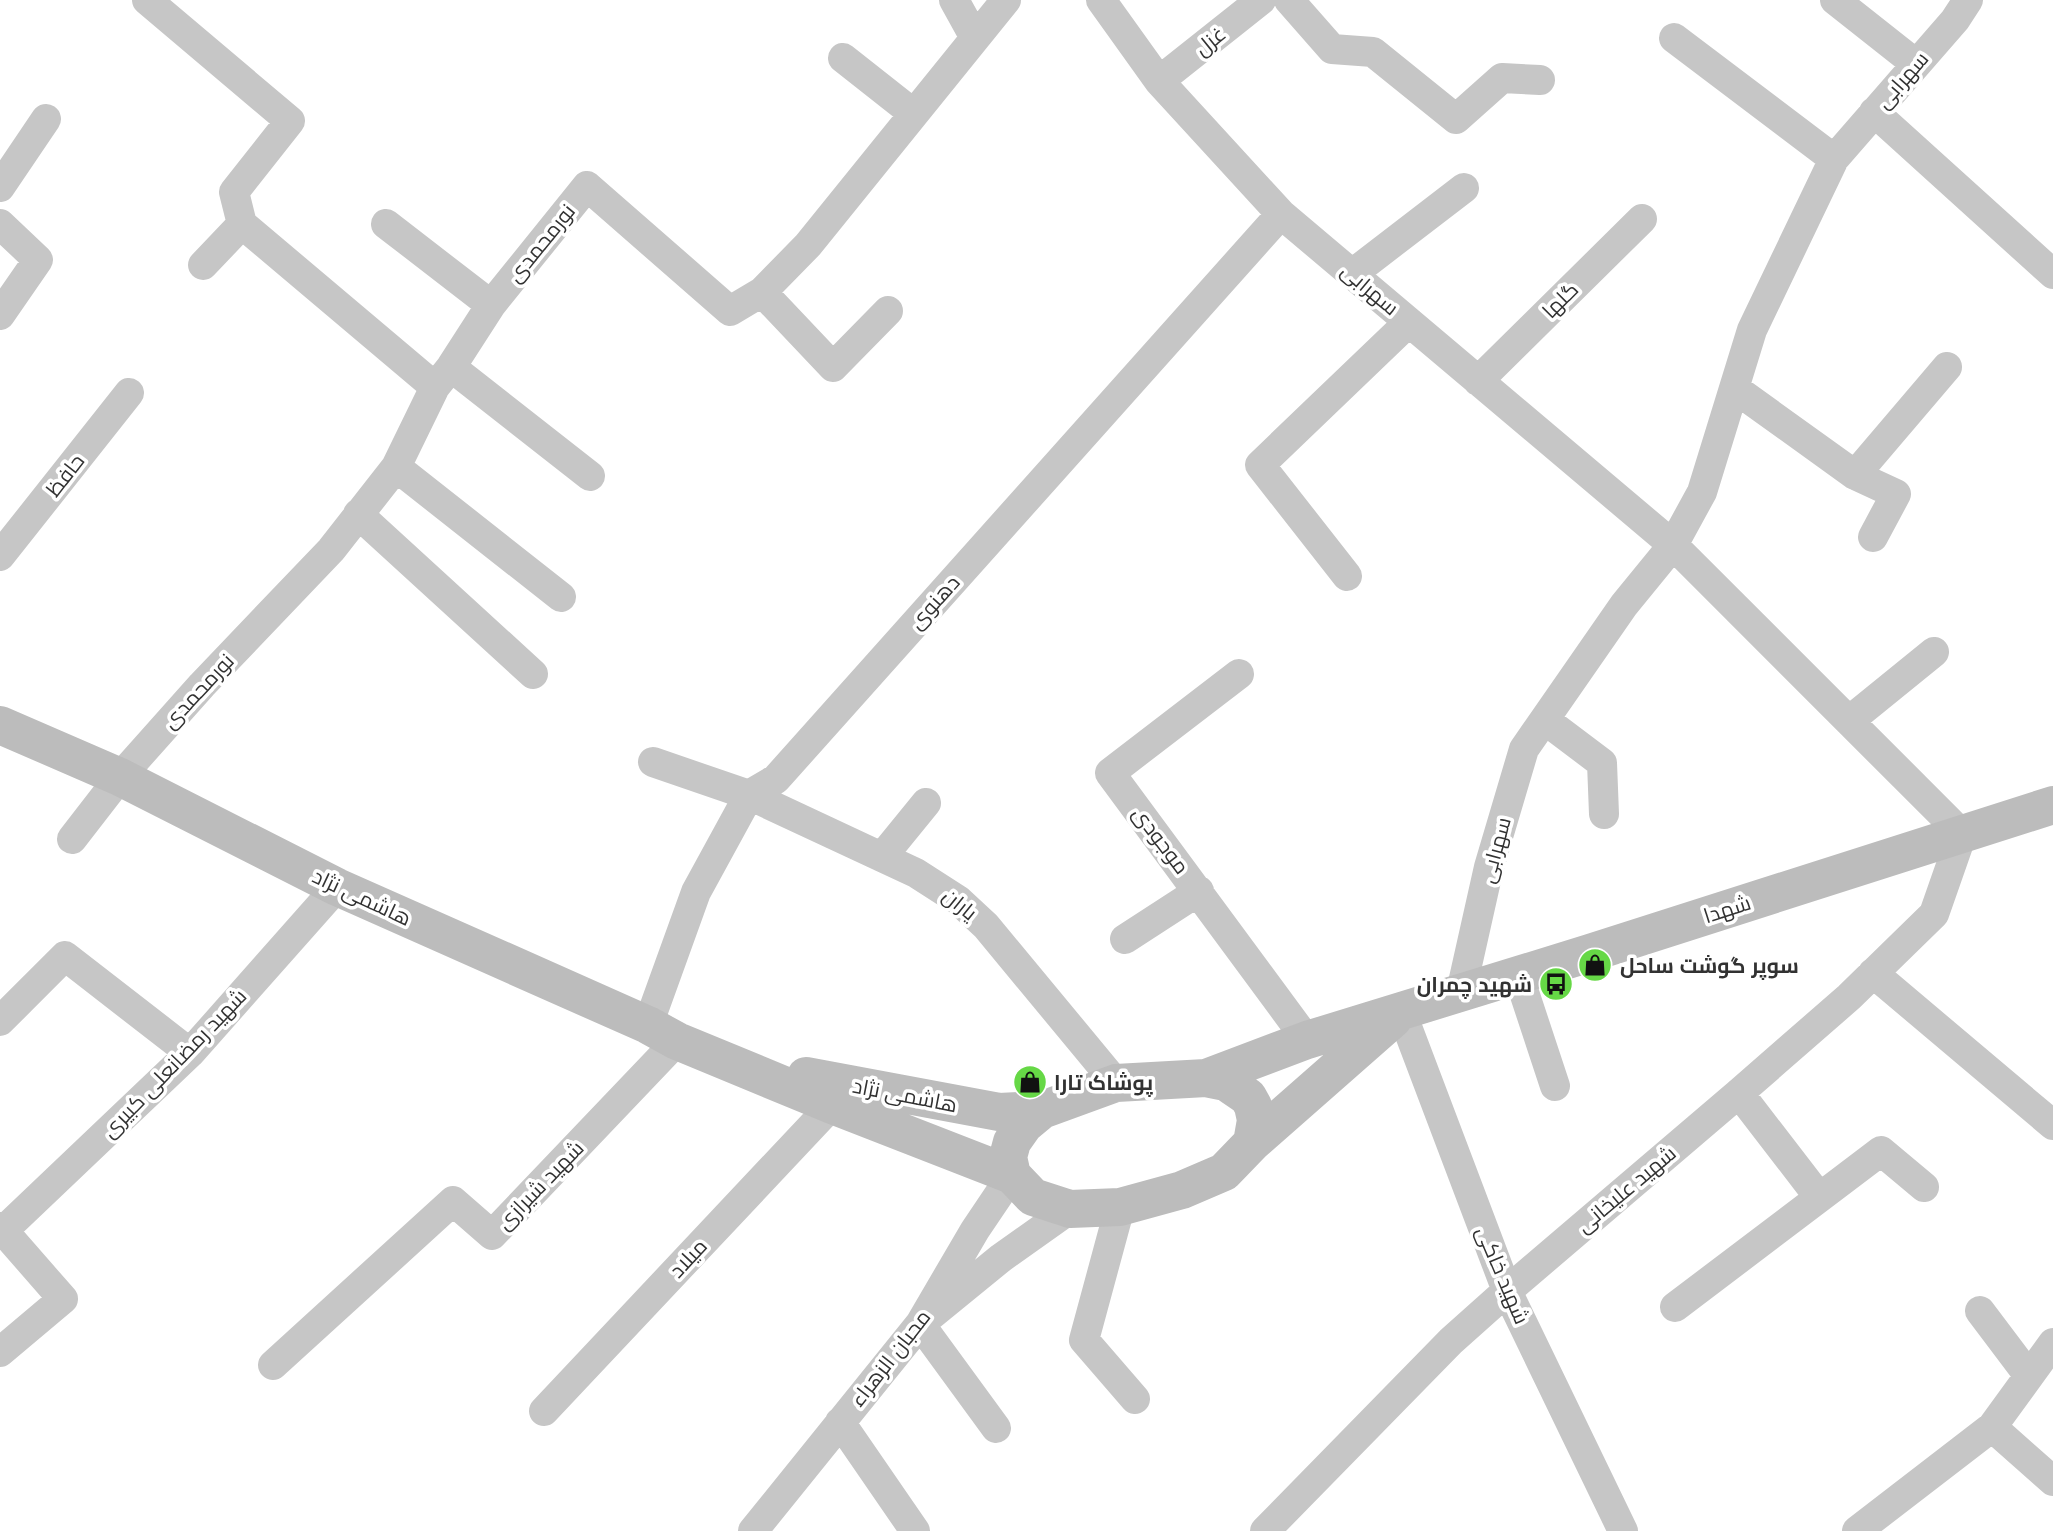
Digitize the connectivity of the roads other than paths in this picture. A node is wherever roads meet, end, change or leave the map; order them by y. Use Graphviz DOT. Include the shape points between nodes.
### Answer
graph roads {
  1 [pos="147,0"];
  2 [pos="954,0"];
  3 [pos="1006,0"];
  4 [pos="1101,0"];
  5 [pos="1261,0"];
  6 [pos="1289,0"];
  7 [pos="1835,0"];
  8 [pos="1968,0"];
  9 [pos="975,38"];
  10 [pos="1674,38"];
  11 [pos="842,58"];
  12 [pos="1916,64"];
  13 [pos="1539,80"];
  14 [pos="1159,81"];
  15 [pos="1874,112"];
  16 [pos="914,114"];
  17 [pos="46,119"];
  18 [pos="1834,159"];
  19 [pos="0,187"];
  20 [pos="1464,188"];
  21 [pos="1281,214"];
  22 [pos="1642,219"];
  23 [pos="0,224"];
  24 [pos="242,224"];
  25 [pos="386,224"];
  26 [pos="203,265"];
  27 [pos="1352,274"];
  28 [pos="2053,274"];
  29 [pos="762,292"];
  30 [pos="491,306"];
  31 [pos="888,311"];
  32 [pos="0,315"];
  33 [pos="1409,322"];
  34 [pos="1947,367"];
  35 [pos="443,377"];
  36 [pos="1478,381"];
  37 [pos="1734,388"];
  38 [pos="129,393"];
  39 [pos="396,467"];
  40 [pos="1855,475"];
  41 [pos="590,476"];
  42 [pos="358,514"];
  43 [pos="1873,537"];
  44 [pos="1673,545"];
  45 [pos="0,556"];
  46 [pos="1346,576"];
  47 [pos="561,597"];
  48 [pos="1934,652"];
  49 [pos="533,674"];
  50 [pos="1239,674"];
  51 [pos="1545,720"];
  52 [pos="1849,721"];
  53 [pos="0,726"];
  54 [pos="653,762"];
  55 [pos="120,776"];
  56 [pos="749,796"];
  57 [pos="926,803"];
  58 [pos="2053,805"];
  59 [pos="1604,814"];
  60 [pos="1962,834"];
  61 [pos="72,839"];
  62 [pos="882,857"];
  63 [pos="337,887"];
  64 [pos="1199,891"];
  65 [pos="1125,939"];
  66 [pos="1873,973"];
  67 [pos="1518,974"];
  68 [pos="1461,992"];
  69 [pos="1402,1011"];
  70 [pos="0,1021"];
  71 [pos="662,1033"];
  72 [pos="1307,1040"];
  73 [pos="190,1053"];
  74 [pos="728,1061"];
  75 [pos="1206,1078"];
  76 [pos="1116,1083"];
  77 [pos="1555,1086"];
  78 [pos="1740,1093"];
  79 [pos="832,1105"];
  80 [pos="1042,1110"];
  81 [pos="2053,1125"];
  82 [pos="1252,1143"];
  83 [pos="1012,1175"];
  84 [pos="1924,1187"];
  85 [pos="1819,1197"];
  86 [pos="1120,1207"];
  87 [pos="1070,1209"];
  88 [pos="1,1229"];
  89 [pos="1507,1291"];
  90 [pos="1675,1307"];
  91 [pos="1980,1311"];
  92 [pos="920,1324"];
  93 [pos="2053,1343"];
  94 [pos="0,1352"];
  95 [pos="273,1365"];
  96 [pos="2029,1376"];
  97 [pos="1135,1399"];
  98 [pos="544,1411"];
  99 [pos="840,1422"];
  100 [pos="1992,1427"];
  101 [pos="996,1428"];
  102 [pos="2053,1481"];
  103 [pos="753,1531"];
  104 [pos="915,1531"];
  105 [pos="1265,1531"];
  106 [pos="1623,1531"];
  107 [pos="1857,1531"];
  1 -- 24 [label="street" via="290,121 234,192"];
  2 -- 9 [label="street"];
  3 -- 9 [label="street, نورمحمدی"];
  4 -- 14 [label="street, سهرابی"];
  5 -- 14 [label="street, غزل"];
  6 -- 13 [label="street" via="1332,49 1373,52 1456,120 1502,78"];
  7 -- 12 [label="street"];
  8 -- 12 [label="street, سهرابی"];
  9 -- 16 [label="street, نورمحمدی"];
  10 -- 18 [label="street"];
  11 -- 16 [label="street"];
  12 -- 15 [label="street, سهرابی"];
  14 -- 21 [label="street, سهرابی"];
  15 -- 18 [label="street, سهرابی"];
  15 -- 28 [label="street"];
  16 -- 29 [label="street, نورمحمدی" via="808,245"];
  17 -- 19 [label="street"];
  18 -- 37 [label="street, سهرابی" via="1752,330"];
  20 -- 27 [label="street"];
  21 -- 27 [label="street, سهرابی"];
  21 -- 56 [label="street, دهنوی" via="776,779"];
  22 -- 36 [label="street, گلها"];
  23 -- 32 [label="street" via="38,260"];
  24 -- 26 [label="street"];
  24 -- 35 [label="street"];
  25 -- 30 [label="street"];
  27 -- 33 [label="street, سهرابی"];
  29 -- 30 [label="street, نورمحمدی" via="730,311 587,186"];
  29 -- 31 [label="street" via="833,367"];
  30 -- 35 [label="street, نورمحمدی"];
  33 -- 36 [label="street, سهرابی"];
  33 -- 46 [label="street" via="1260,465"];
  34 -- 40 [label="street"];
  35 -- 39 [label="street, نورمحمدی"];
  35 -- 41 [label="street"];
  36 -- 44 [label="street, سهرابی"];
  37 -- 40 [label="street"];
  37 -- 44 [label="street, سهرابی" via="1702,492"];
  38 -- 45 [label="street, حافظ"];
  39 -- 42 [label="street, نورمحمدی"];
  39 -- 47 [label="street"];
  40 -- 43 [label="street" via="1896,494"];
  42 -- 49 [label="street"];
  42 -- 55 [label="street, نورمحمدی" via="331,550"];
  44 -- 51 [label="street, سهرابی" via="1624,605"];
  44 -- 52 [label="street, سهرابی"];
  48 -- 52 [label="street"];
  50 -- 64 [label="street, موجودی" via="1110,773"];
  51 -- 59 [label="street" via="1602,764"];
  51 -- 68 [label="street, سهرابی" via="1524,749 1489,867"];
  52 -- 60 [label="street, سهرابی"];
  53 -- 55 [label="main road, هاشمی نژاد"];
  54 -- 56 [label="street, یاران"];
  55 -- 61 [label="street, نورمحمدی"];
  55 -- 63 [label="main road, هاشمی نژاد"];
  56 -- 62 [label="street, یاران"];
  56 -- 71 [label="street, دهنوی" via="696,892"];
  57 -- 62 [label="street"];
  58 -- 60 [label="main road, شهدا"];
  60 -- 66 [label="street, شهید علیخانی" via="1934,914"];
  60 -- 67 [label="main road, شهدا"];
  62 -- 76 [label="street, یاران" via="958,900 986,926"];
  63 -- 71 [label="main road, هاشمی نژاد"];
  63 -- 73 [label="street, شهید رمضانعلی کبیری"];
  64 -- 65 [label="street"];
  64 -- 72 [label="street, موجودی"];
  66 -- 78 [label="street, شهید علیخانی"];
  66 -- 81 [label="street"];
  67 -- 68 [label="main road, شهدا"];
  67 -- 77 [label="street"];
  68 -- 69 [label="main road, شهدا"];
  69 -- 72 [label="main road, شهدا"];
  69 -- 82 [label="main road, شهدا"];
  69 -- 89 [label="street, شهید خاکی"];
  70 -- 73 [label="street" via="65,956"];
  71 -- 74 [label="main road, هاشمی نژاد"];
  71 -- 95 [label="street, شهید شیرازی" via="492,1236 453,1201"];
  72 -- 75 [label="main road, شهدا"];
  73 -- 88 [label="street, شهید رمضانعلی کبیری"];
  74 -- 79 [label="main road, هاشمی نژاد"];
  74 -- 80 [label="main road, هاشمی نژاد" via="999,1112"];
  75 -- 76 [label="main road"];
  75 -- 82 [label="main road" via="1226,1082 1248,1097 1256,1120"];
  76 -- 80 [label="main road"];
  78 -- 85 [label="street"];
  78 -- 89 [label="street, شهید علیخانی"];
  79 -- 83 [label="main road, هاشمی نژاد"];
  79 -- 98 [label="street, میلاد"];
  80 -- 83 [label="main road" via="1012,1142 1008,1157"];
  82 -- 86 [label="main road, شهدا" via="1224,1172 1182,1190"];
  83 -- 87 [label="main road" via="1033,1197"];
  83 -- 92 [label="street, محبان الزهراء"];
  84 -- 85 [label="street" via="1881,1151"];
  85 -- 90 [label="street"];
  86 -- 87 [label="main road, شهدا"];
  86 -- 97 [label="street" via="1084,1339"];
  87 -- 92 [label="street"];
  88 -- 94 [label="street" via="63,1299"];
  89 -- 105 [label="street, شهید علیخانی" via="1451,1341"];
  89 -- 106 [label="street, شهید خاکی"];
  91 -- 96 [label="street"];
  92 -- 99 [label="street, محبان الزهراء"];
  92 -- 101 [label="street"];
  93 -- 96 [label="street"];
  96 -- 100 [label="street"];
  99 -- 103 [label="street, محبان الزهراء"];
  99 -- 104 [label="street"];
  100 -- 102 [label="street"];
  100 -- 107 [label="street"];
}
